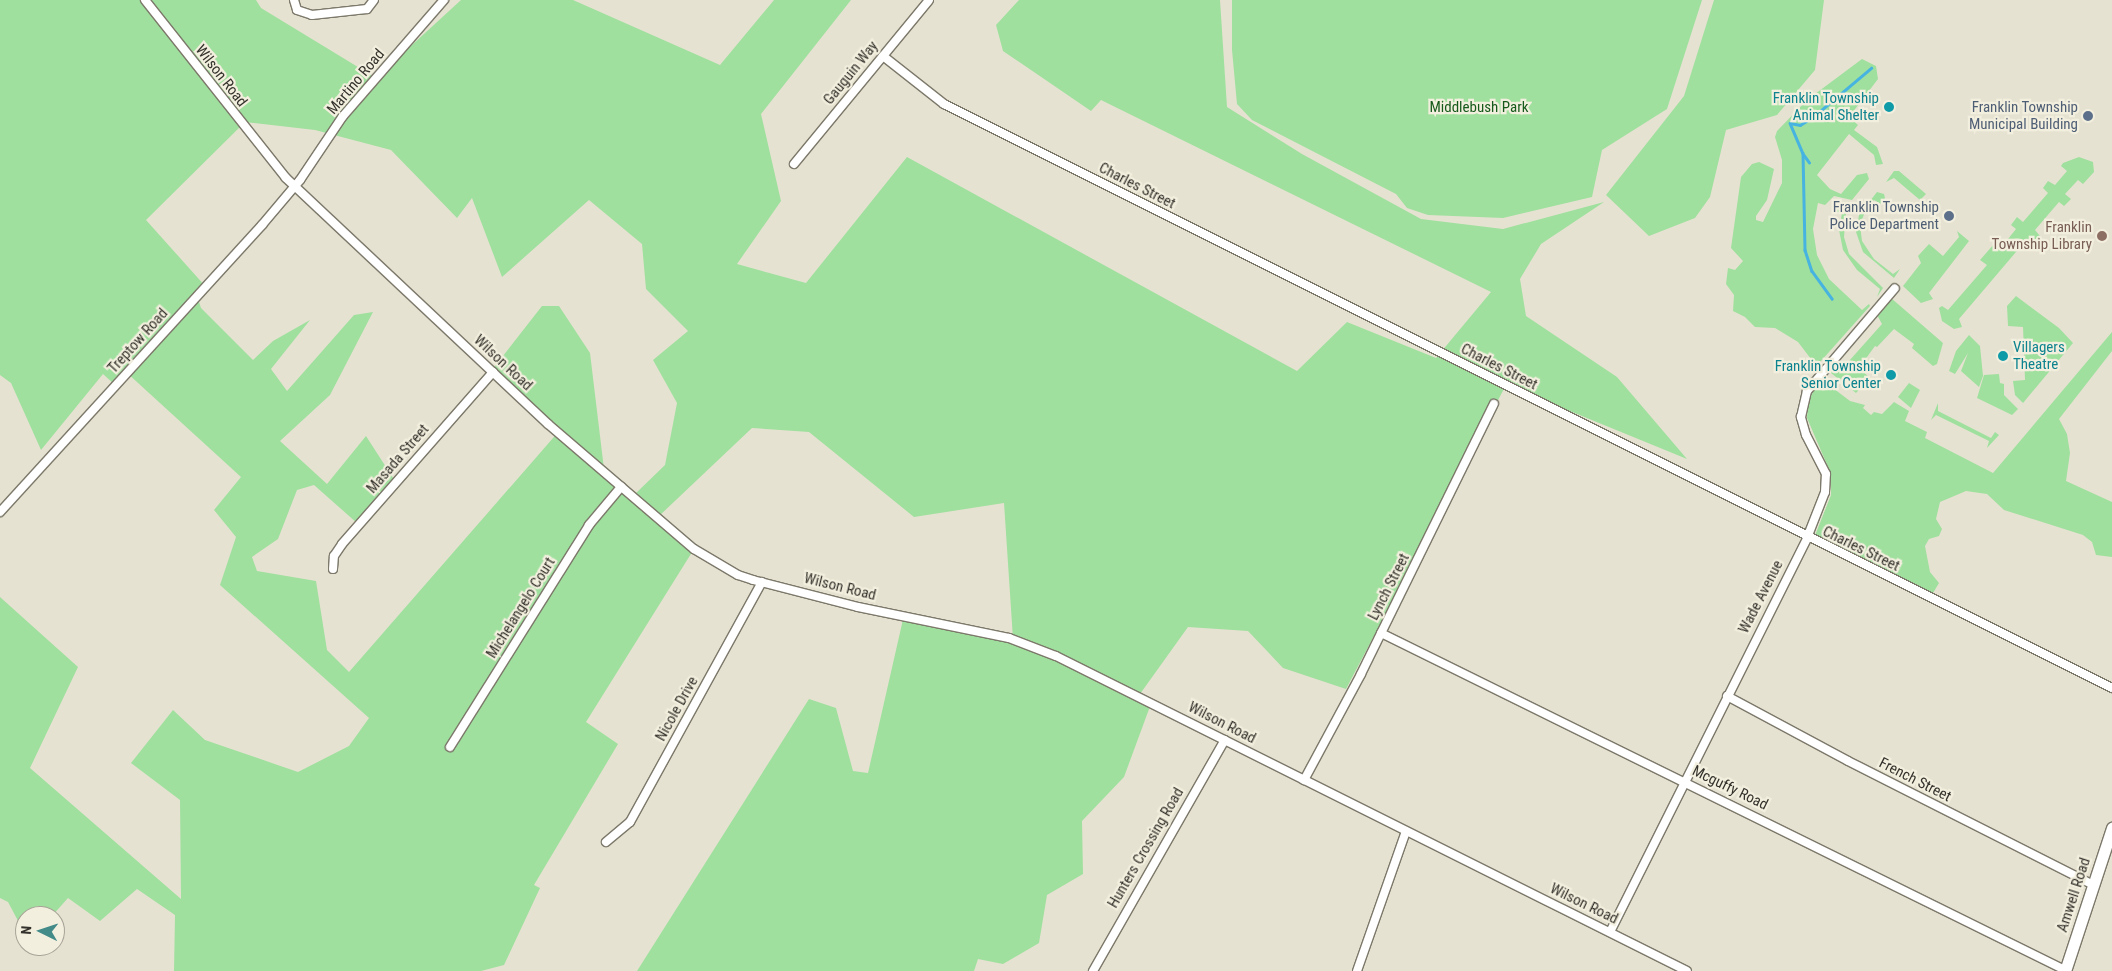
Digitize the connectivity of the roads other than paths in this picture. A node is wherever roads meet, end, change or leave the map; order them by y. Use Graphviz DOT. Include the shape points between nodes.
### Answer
graph roads {
  1 [pos="145,0"];
  2 [pos="294,0"];
  3 [pos="374,0"];
  4 [pos="444,0"];
  5 [pos="929,0"];
  6 [pos="883,56"];
  7 [pos="794,164"];
  8 [pos="295,186"];
  9 [pos="1894,288"];
  10 [pos="493,372"];
  11 [pos="1494,404"];
  12 [pos="620,487"];
  13 [pos="0,512"];
  14 [pos="1807,538"];
  15 [pos="333,569"];
  16 [pos="762,582"];
  17 [pos="1381,633"];
  18 [pos="2112,688"];
  19 [pos="1727,696"];
  20 [pos="1225,740"];
  21 [pos="450,747"];
  22 [pos="1304,780"];
  23 [pos="1684,781"];
  24 [pos="2112,828"];
  25 [pos="1406,831"];
  26 [pos="606,842"];
  27 [pos="2093,885"];
  28 [pos="1610,932"];
  29 [pos="2065,970"];
  30 [pos="1093,971"];
  31 [pos="1357,971"];
  32 [pos="1687,971"];
  1 -- 8 [label="street, Wilson Road"];
  2 -- 3 [label="street" via="297,10 312,15 367,9"];
  4 -- 8 [label="street, Martino Road" via="343,116"];
  5 -- 6 [label="street, Gauguin Way"];
  6 -- 7 [label="street, Gauguin Way"];
  6 -- 14 [label="street, Charles Street" via="944,104"];
  8 -- 10 [label="street, Wilson Road"];
  8 -- 13 [label="street, Treptow Road"];
  9 -- 14 [label="street, Wade Avenue" via="1813,382 1802,402 1803,426 1821,460 1827,482"];
  10 -- 12 [label="street, Wilson Road"];
  10 -- 15 [label="street, Masada Street" via="342,544 334,556"];
  11 -- 17 [label="street, Lynch Street"];
  12 -- 16 [label="street, Wilson Road" via="694,549 738,575"];
  12 -- 21 [label="street, Michelangelo Court" via="589,525"];
  14 -- 18 [label="street, Charles Street"];
  14 -- 19 [label="street, Wade Avenue"];
  16 -- 20 [label="street, Wilson Road" via="858,607 1009,638 1056,656"];
  16 -- 26 [label="street, Nicole Drive" via="630,822"];
  17 -- 22 [label="street, Lynch Street"];
  17 -- 23 [label="street, Mcguffy Road"];
  19 -- 23 [label="street, Wade Avenue"];
  19 -- 27 [label="street, French Street"];
  20 -- 22 [label="street, Wilson Road"];
  20 -- 30 [label="street, Hunters Crossing Road"];
  22 -- 25 [label="street, Wilson Road"];
  23 -- 28 [label="street, Wade Avenue"];
  23 -- 29 [label="street, Mcguffy Road"];
  24 -- 27 [label="main road, Amwell Road"];
  25 -- 28 [label="street, Wilson Road"];
  25 -- 31 [label="street"];
  27 -- 29 [label="main road, Amwell Road"];
  28 -- 32 [label="street, Wilson Road"];
}
